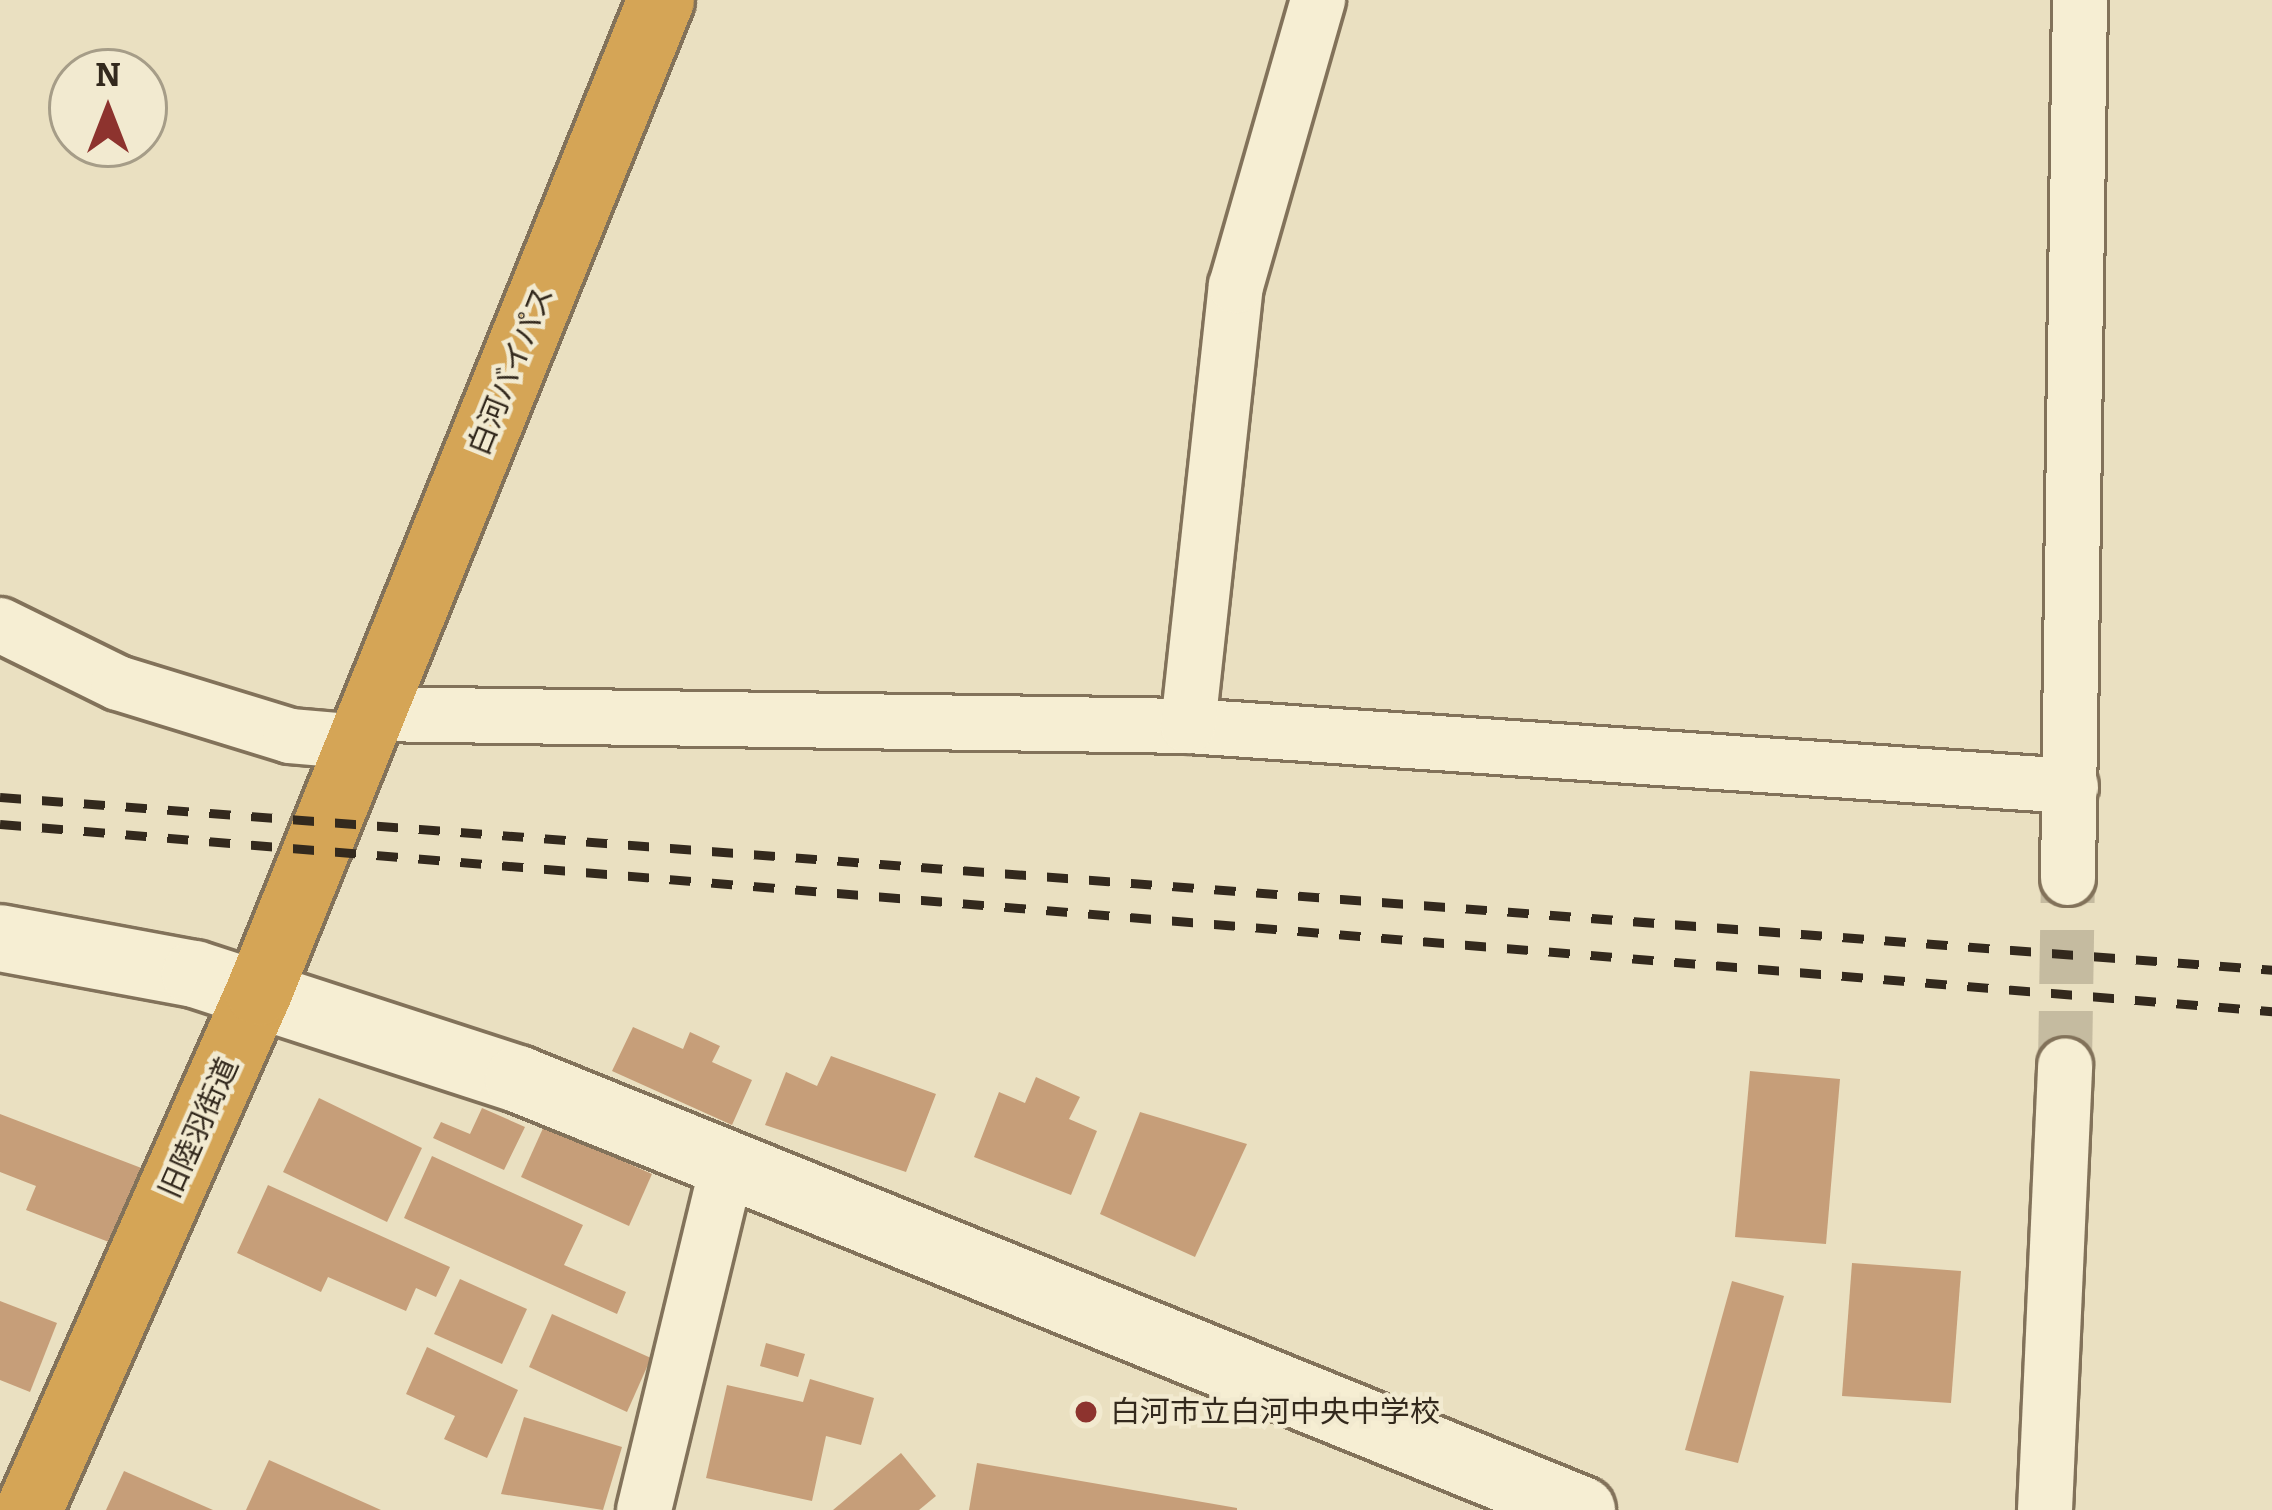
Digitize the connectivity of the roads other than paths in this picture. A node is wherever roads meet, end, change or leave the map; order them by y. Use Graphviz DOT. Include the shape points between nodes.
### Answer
graph roads {
  1 [pos="661,0"];
  2 [pos="1318,0"];
  3 [pos="2080,0"];
  4 [pos="0,625"];
  5 [pos="1188,726"];
  6 [pos="366,728"];
  7 [pos="2072,786"];
  8 [pos="2068,878"];
  9 [pos="0,938"];
  10 [pos="260,992"];
  11 [pos="2065,1065"];
  12 [pos="728,1167"];
  13 [pos="29,1510"];
  14 [pos="644,1510"];
  15 [pos="1582,1510"];
  16 [pos="2045,1510"];
  1 -- 6 [label="highway, 白河バイパス"];
  2 -- 5 [label="street" via="1236,286"];
  3 -- 7 [label="street"];
  4 -- 6 [label="street" via="118,683 290,736"];
  5 -- 6 [label="street"];
  5 -- 7 [label="street"];
  6 -- 10 [label="highway, 旧陸羽街道"];
  7 -- 8 [label="street"];
  9 -- 10 [label="street"];
  10 -- 12 [label="street" via="518,1079"];
  10 -- 13 [label="highway, 旧陸羽街道"];
  11 -- 16 [label="street"];
  12 -- 14 [label="street"];
  12 -- 15 [label="street"];
}
